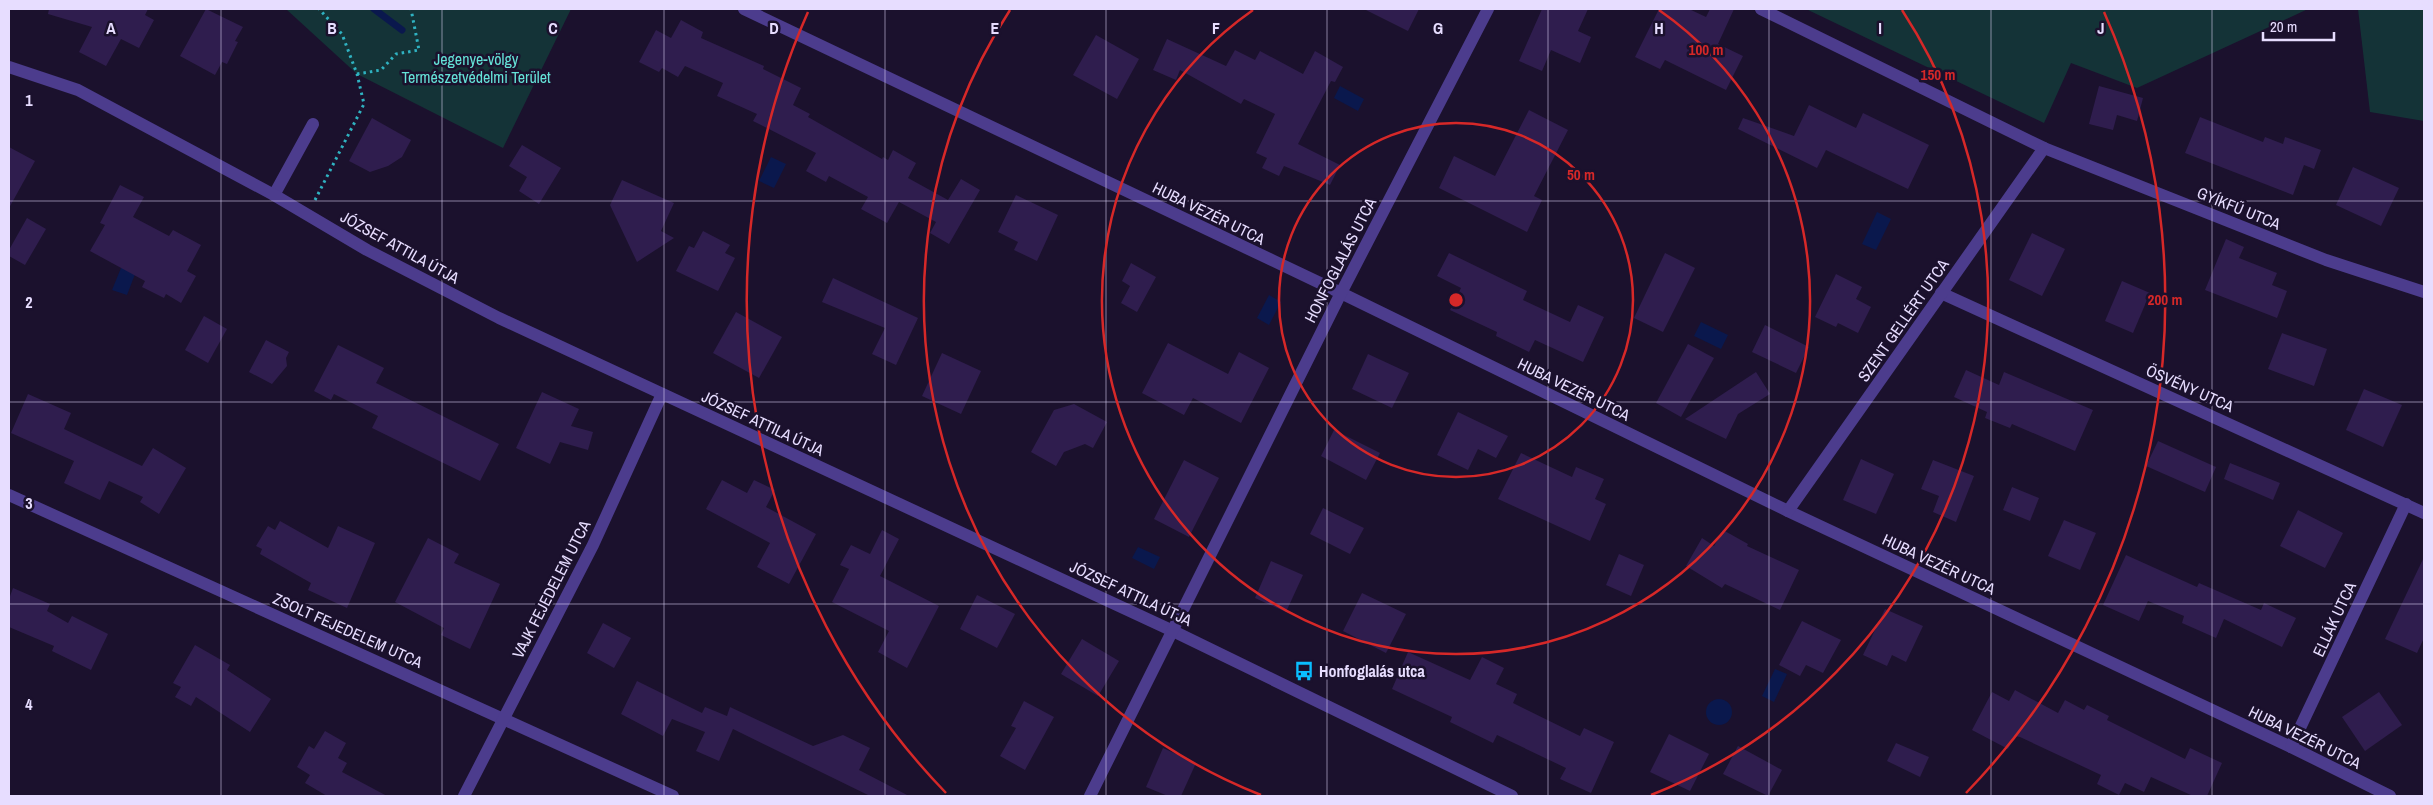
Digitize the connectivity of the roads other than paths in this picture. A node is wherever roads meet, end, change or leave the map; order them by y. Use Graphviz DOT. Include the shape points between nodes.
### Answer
graph roads {
  1 [pos="744,9"];
  2 [pos="1488,9"];
  3 [pos="1761,9"];
  4 [pos="9,67"];
  5 [pos="313,124"];
  6 [pos="2044,148"];
  7 [pos="274,195"];
  8 [pos="2424,292"];
  9 [pos="1340,293"];
  10 [pos="1941,293"];
  11 [pos="662,394"];
  12 [pos="9,496"];
  13 [pos="2406,504"];
  14 [pos="1788,511"];
  15 [pos="2424,513"];
  16 [pos="1173,631"];
  17 [pos="504,718"];
  18 [pos="2291,747"];
  19 [pos="464,796"];
  20 [pos="673,796"];
  21 [pos="1090,796"];
  22 [pos="1512,796"];
  23 [pos="2390,796"];
  1 -- 9 [label="street, HUBA VEZÉR UTCA"];
  2 -- 9 [label="street, HONFOGLALÁS UTCA"];
  3 -- 6 [label="street, GYÍKFŰ UTCA"];
  4 -- 7 [label="street, JÓZSEF ATTILA ÚTJA" via="78,90"];
  5 -- 7 [label="street"];
  6 -- 8 [label="street, GYÍKFŰ UTCA" via="2326,260"];
  6 -- 10 [label="street, SZENT GELLÉRT UTCA"];
  7 -- 11 [label="street, JÓZSEF ATTILA ÚTJA" via="367,250 499,318"];
  9 -- 14 [label="street, HUBA VEZÉR UTCA"];
  9 -- 16 [label="street, HONFOGLALÁS UTCA"];
  10 -- 13 [label="street, ÖSVÉNY UTCA"];
  10 -- 14 [label="street, SZENT GELLÉRT UTCA"];
  11 -- 16 [label="street, JÓZSEF ATTILA ÚTJA"];
  11 -- 17 [label="street, VAJK FEJEDELEM UTCA" via="593,545"];
  12 -- 17 [label="street, ZSOLT FEJEDELEM UTCA"];
  13 -- 15 [label="street, ÖSVÉNY UTCA"];
  13 -- 18 [label="street, ELLÁK UTCA"];
  14 -- 18 [label="street, HUBA VEZÉR UTCA"];
  16 -- 21 [label="street, HONFOGLALÁS UTCA"];
  16 -- 22 [label="street, JÓZSEF ATTILA ÚTJA"];
  17 -- 19 [label="street, VAJK FEJEDELEM UTCA"];
  17 -- 20 [label="street, ZSOLT FEJEDELEM UTCA"];
  18 -- 23 [label="street, HUBA VEZÉR UTCA"];
}
